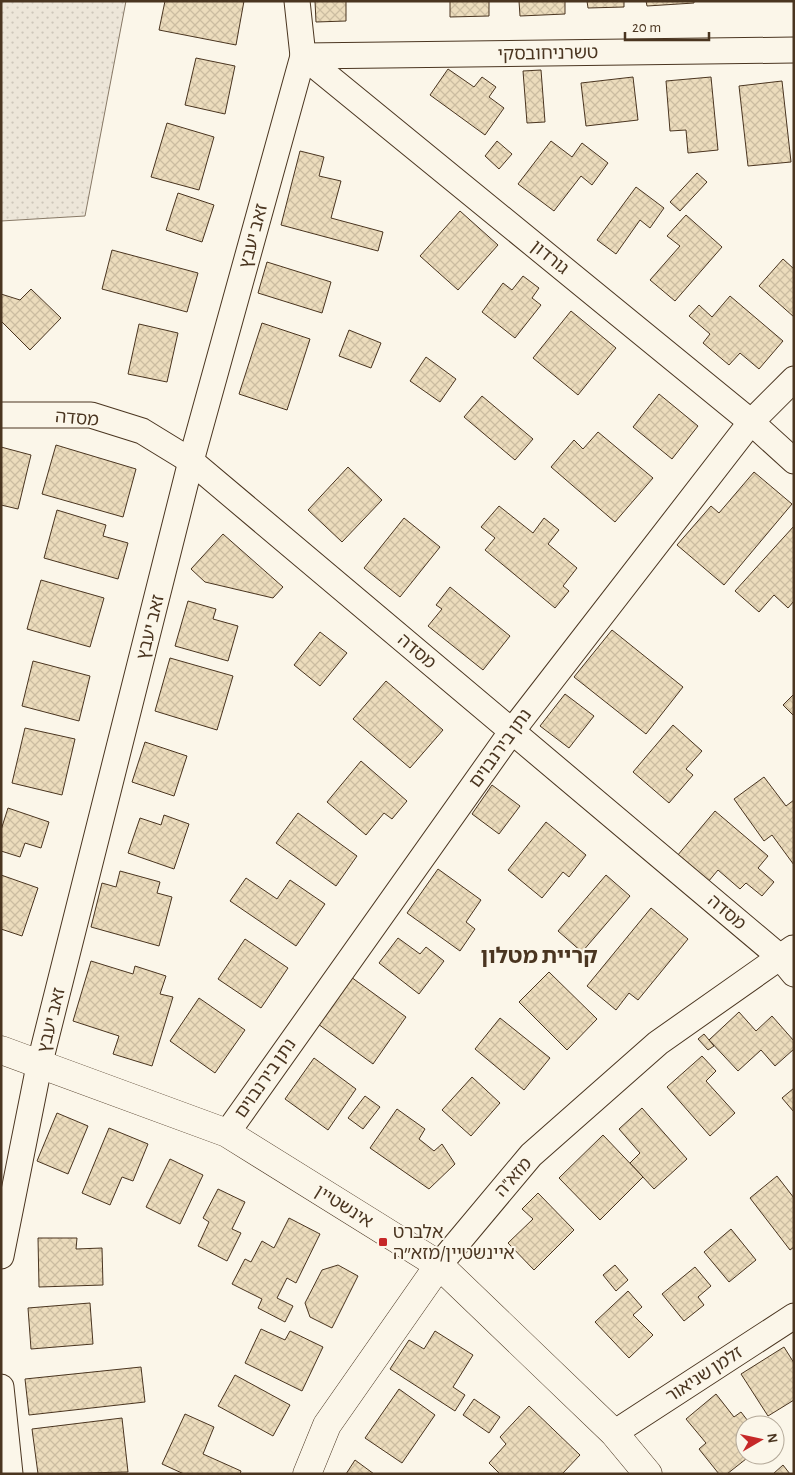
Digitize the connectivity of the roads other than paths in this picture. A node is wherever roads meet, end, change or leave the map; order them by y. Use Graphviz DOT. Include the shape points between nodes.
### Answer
graph roads {
  1 [pos="297,1"];
  2 [pos="794,50"];
  3 [pos="303,56"];
  4 [pos="794,379"];
  5 [pos="1,415"];
  6 [pos="752,422"];
  7 [pos="192,461"];
  8 [pos="794,461"];
  9 [pos="512,731"];
  10 [pos="789,959"];
  11 [pos="1,1050"];
  12 [pos="39,1066"];
  13 [pos="227,1133"];
  14 [pos="1,1256"];
  15 [pos="439,1265"];
  16 [pos="794,1316"];
  17 [pos="1,1387"];
  18 [pos="614,1433"];
  19 [pos="10,1474"];
  20 [pos="308,1474"];
  21 [pos="648,1474"];
  1 -- 3 [label="street, זאב יעבץ"];
  2 -- 3 [label="street, טשרניחובסקי"];
  3 -- 6 [label="street, גורדון"];
  3 -- 7 [label="street, זאב יעבץ"];
  4 -- 6 [label="street, נתן בירנבוים"];
  5 -- 7 [label="street, מסדה" via="92,416 142,431"];
  6 -- 8 [label="street, גורדון"];
  6 -- 9 [label="street, נתן בירנבוים"];
  7 -- 9 [label="street, מסדה"];
  7 -- 12 [label="street, זאב יעבץ"];
  9 -- 10 [label="street, מסדה"];
  9 -- 13 [label="street, נתן בירנבוים"];
  10 -- 15 [label="street, מזא\"ה" via="658,1043 531,1155"];
  11 -- 12 [label="street, אינשטיין"];
  12 -- 13 [label="street, אינשטיין"];
  12 -- 14 [label="street, זאב יעבץ"];
  13 -- 15 [label="street, אינשטיין"];
  15 -- 18 [label="street, אינשטיין"];
  15 -- 20 [label="street, מזא\"ה" via="327,1425"];
  16 -- 18 [label="street, זלמן שניאור"];
  17 -- 19 [label="street"];
  18 -- 21 [label="street, אינשטיין"];
}
